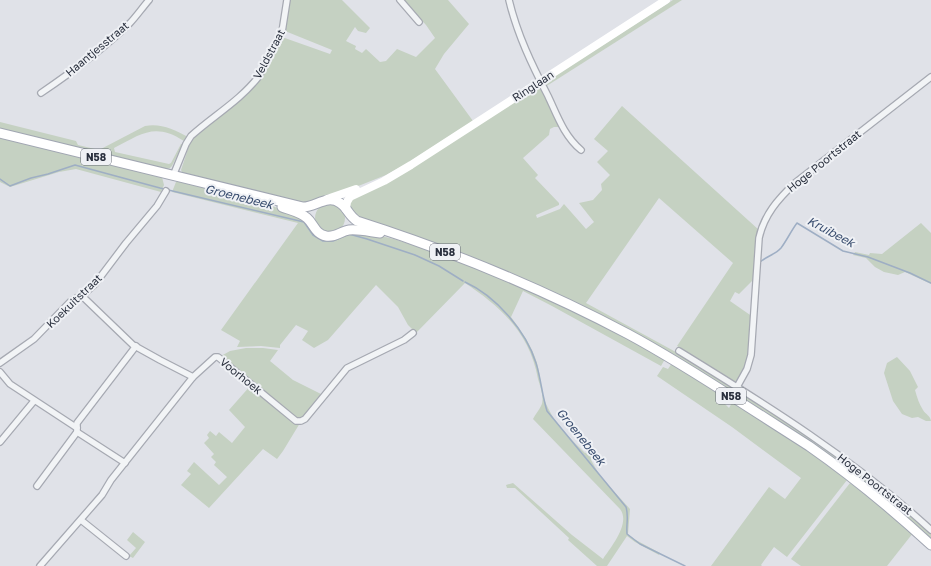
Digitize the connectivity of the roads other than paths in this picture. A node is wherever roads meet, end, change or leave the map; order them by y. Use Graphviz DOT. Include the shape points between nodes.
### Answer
graph roads {
  1 [pos="149,0"];
  2 [pos="288,0"];
  3 [pos="400,0"];
  4 [pos="509,0"];
  5 [pos="666,0"];
  6 [pos="419,22"];
  7 [pos="931,77"];
  8 [pos="540,81"];
  9 [pos="41,93"];
  10 [pos="0,133"];
  11 [pos="582,150"];
  12 [pos="400,172"];
  13 [pos="173,176"];
  14 [pos="166,191"];
  15 [pos="246,194"];
  16 [pos="323,201"];
  17 [pos="347,211"];
  18 [pos="311,222"];
  19 [pos="340,234"];
  20 [pos="411,240"];
  21 [pos="81,295"];
  22 [pos="413,333"];
  23 [pos="136,346"];
  24 [pos="679,351"];
  25 [pos="0,363"];
  26 [pos="0,372"];
  27 [pos="193,378"];
  28 [pos="737,387"];
  29 [pos="34,401"];
  30 [pos="77,430"];
  31 [pos="0,442"];
  32 [pos="124,463"];
  33 [pos="37,486"];
  34 [pos="81,520"];
  35 [pos="931,530"];
  36 [pos="931,545"];
  37 [pos="126,556"];
  38 [pos="40,566"];
  1 -- 9 [label="street, Haantjesstraat" via="130,23 107,44"];
  2 -- 13 [label="street, Veldstraat" via="282,32 259,76 244,92 188,139"];
  3 -- 6 [label="street"];
  4 -- 8 [label="street" via="517,28"];
  5 -- 8 [label="main road, Ringlaan"];
  7 -- 28 [label="street, Hoge Poortstraat" via="795,183 770,210 759,238 751,355"];
  8 -- 11 [label="street" via="565,132"];
  8 -- 12 [label="main road, Ringlaan"];
  10 -- 13 [label="main road, N58"];
  12 -- 16 [label="main road, Ringlaan"];
  12 -- 17 [label="main road, Ringlaan" via="350,197"];
  13 -- 15 [label="main road, N58"];
  14 -- 21 [label="street, Koekuitstraat" via="95,284"];
  15 -- 16 [label="main road, N58" via="303,207"];
  15 -- 18 [label="main road, N58" via="300,214"];
  16 -- 17 [label="main road" via="334,200 341,203"];
  16 -- 18 [label="main road" via="314,207"];
  17 -- 19 [label="main road" via="347,224"];
  17 -- 20 [label="main road, N58" via="351,218 357,221"];
  18 -- 19 [label="main road" via="321,235 328,237"];
  19 -- 20 [label="main road, N58" via="356,230"];
  20 -- 36 [label="main road, N58" via="479,264 548,294 669,357 810,447 866,489"];
  21 -- 23 [label="street"];
  21 -- 25 [label="street, Koekuitstraat" via="70,302 34,339"];
  22 -- 27 [label="street, Voorhoek" via="347,368 301,421 296,420 218,357"];
  23 -- 27 [label="street"];
  23 -- 30 [label="street" via="77,423"];
  24 -- 28 [label="street, Hoge Poortstraat"];
  26 -- 29 [label="street" via="10,384"];
  27 -- 32 [label="street, Voorhoek"];
  28 -- 35 [label="street, Hoge Poortstraat" via="858,469"];
  29 -- 30 [label="street"];
  29 -- 31 [label="street"];
  30 -- 32 [label="street"];
  30 -- 33 [label="street"];
  32 -- 34 [label="street, Voorhoek"];
  34 -- 37 [label="street"];
  34 -- 38 [label="street, Voorhoek"];
}
